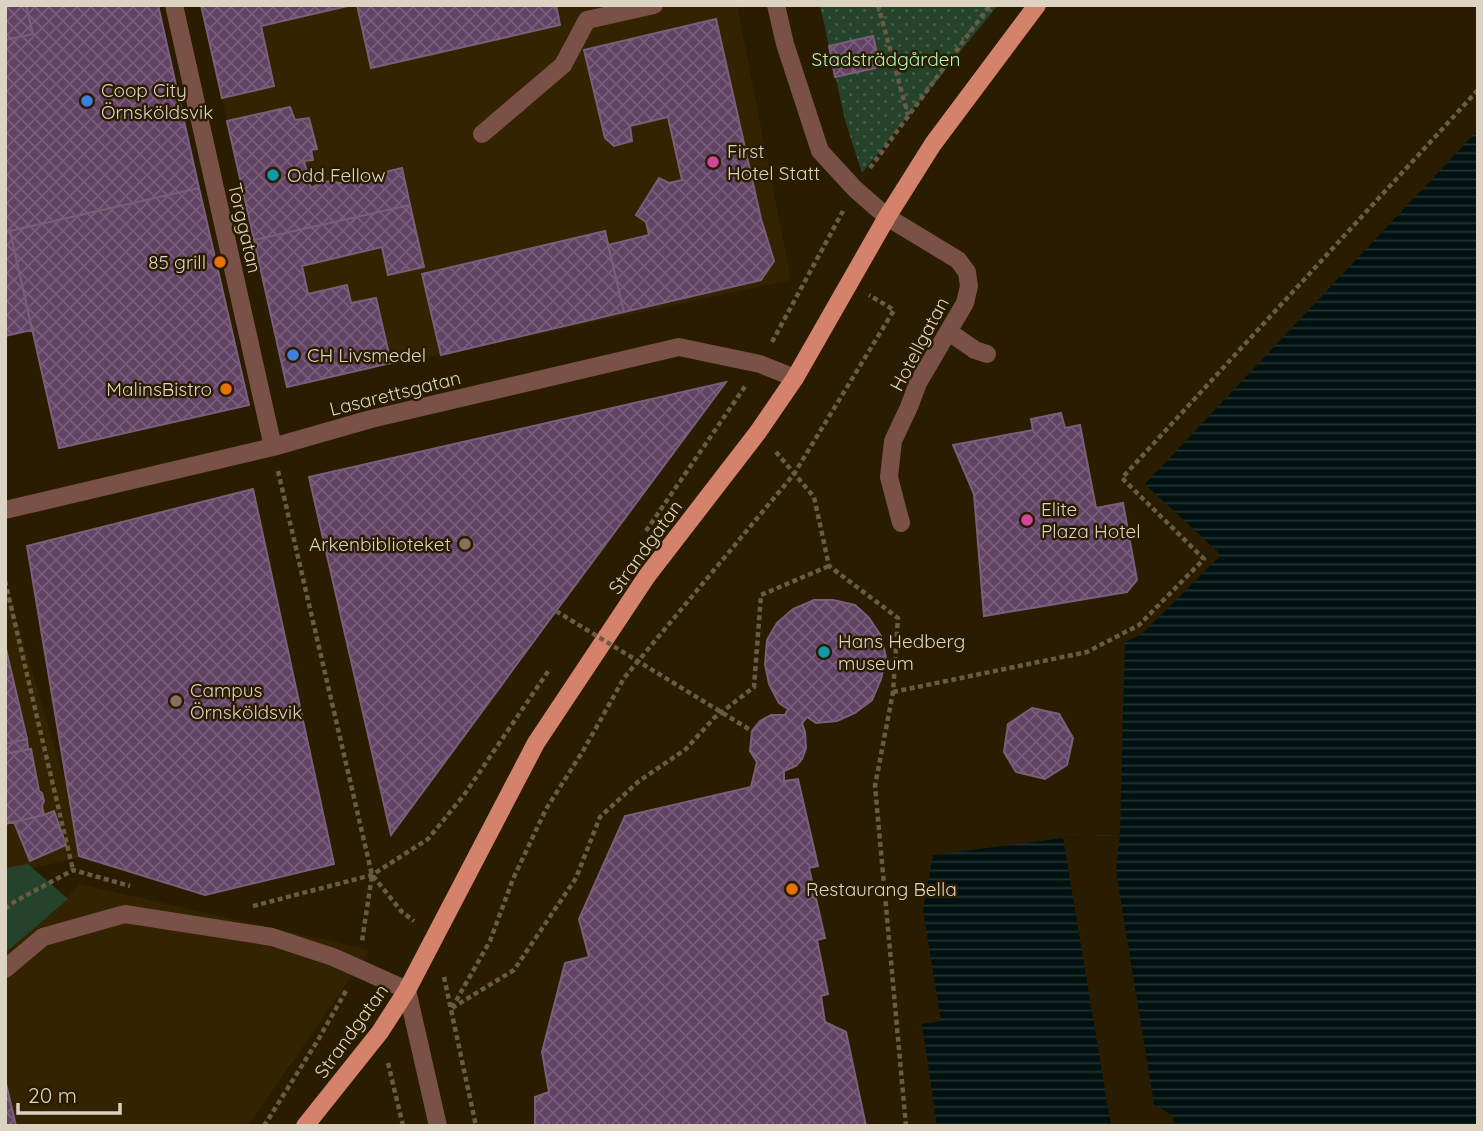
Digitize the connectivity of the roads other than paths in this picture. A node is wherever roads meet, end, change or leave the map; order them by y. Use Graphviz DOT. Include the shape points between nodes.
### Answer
graph roads {
  1 [pos="654,5"];
  2 [pos="776,5"];
  3 [pos="1037,5"];
  4 [pos="175,12"];
  5 [pos="482,134"];
  6 [pos="887,217"];
  7 [pos="949,332"];
  8 [pos="987,354"];
  9 [pos="794,377"];
  10 [pos="272,447"];
  11 [pos="5,510"];
  12 [pos="901,523"];
  13 [pos="5,969"];
  14 [pos="407,990"];
  15 [pos="305,1126"];
  16 [pos="438,1126"];
  1 -- 5 [label="street" via="587,20 563,65"];
  2 -- 6 [label="street, Hotellgatan" via="820,152"];
  3 -- 6 [label="main road, Strandgatan" via="933,144"];
  4 -- 10 [label="street, Torggatan"];
  6 -- 7 [label="street, Hotellgatan" via="958,260 967,272 965,303"];
  6 -- 9 [label="main road, Strandgatan"];
  7 -- 8 [label="street"];
  7 -- 12 [label="street, Hotellgatan" via="918,383 893,441 889,477"];
  9 -- 10 [label="street, Lasarettsgatan" via="760,364 679,347 371,419"];
  9 -- 14 [label="main road, Strandgatan" via="758,432 647,576 536,743"];
  10 -- 11 [label="street, Lasarettsgatan"];
  13 -- 14 [label="street" via="43,937 125,914 272,937 333,957"];
  14 -- 15 [label="main road, Strandgatan" via="380,1032"];
  14 -- 16 [label="street"];
}
